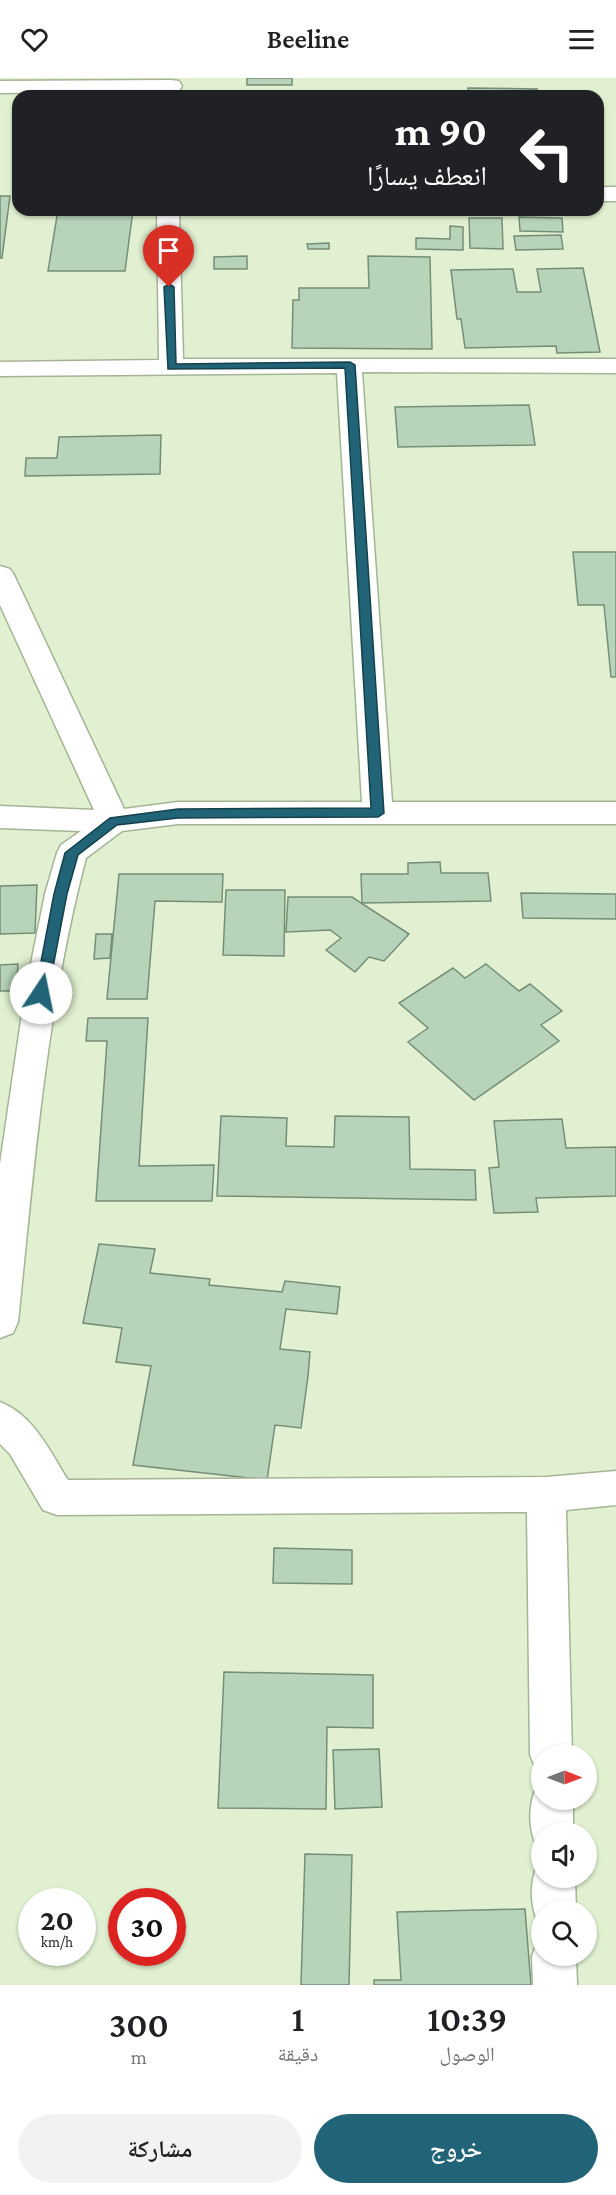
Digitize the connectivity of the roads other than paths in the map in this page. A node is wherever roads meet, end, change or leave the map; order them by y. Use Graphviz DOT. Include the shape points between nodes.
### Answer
graph roads {
  1 [pos="0,87"];
  2 [pos="171,87"];
  3 [pos="168,216"];
  4 [pos="350,365"];
  5 [pos="616,366"];
  6 [pos="171,367"];
  7 [pos="0,369"];
  8 [pos="0,575"];
  9 [pos="378,813"];
  10 [pos="616,813"];
  11 [pos="0,817"];
  12 [pos="114,821"];
  13 [pos="0,1322"];
  14 [pos="0,1419"];
  15 [pos="616,1488"];
  16 [pos="546,1494"];
  17 [pos="551,1744"];
  18 [pos="554,1966"];
  19 [pos="555,1985"];
  1 -- 2 [label="street"];
  3 -- 6 [label="street"];
  4 -- 5 [label="street"];
  4 -- 6 [label="street"];
  4 -- 9 [label="street"];
  6 -- 7 [label="street"];
  8 -- 12 [label="street"];
  9 -- 10 [label="street"];
  9 -- 12 [label="street" via="178,813"];
  11 -- 12 [label="street"];
  12 -- 13 [label="street" via="72,853 61,894 41,993"];
  14 -- 16 [label="street" via="23,1442 57,1498"];
  15 -- 16 [label="street"];
  16 -- 17 [label="street"];
  18 -- 19 [label="street"];
}
